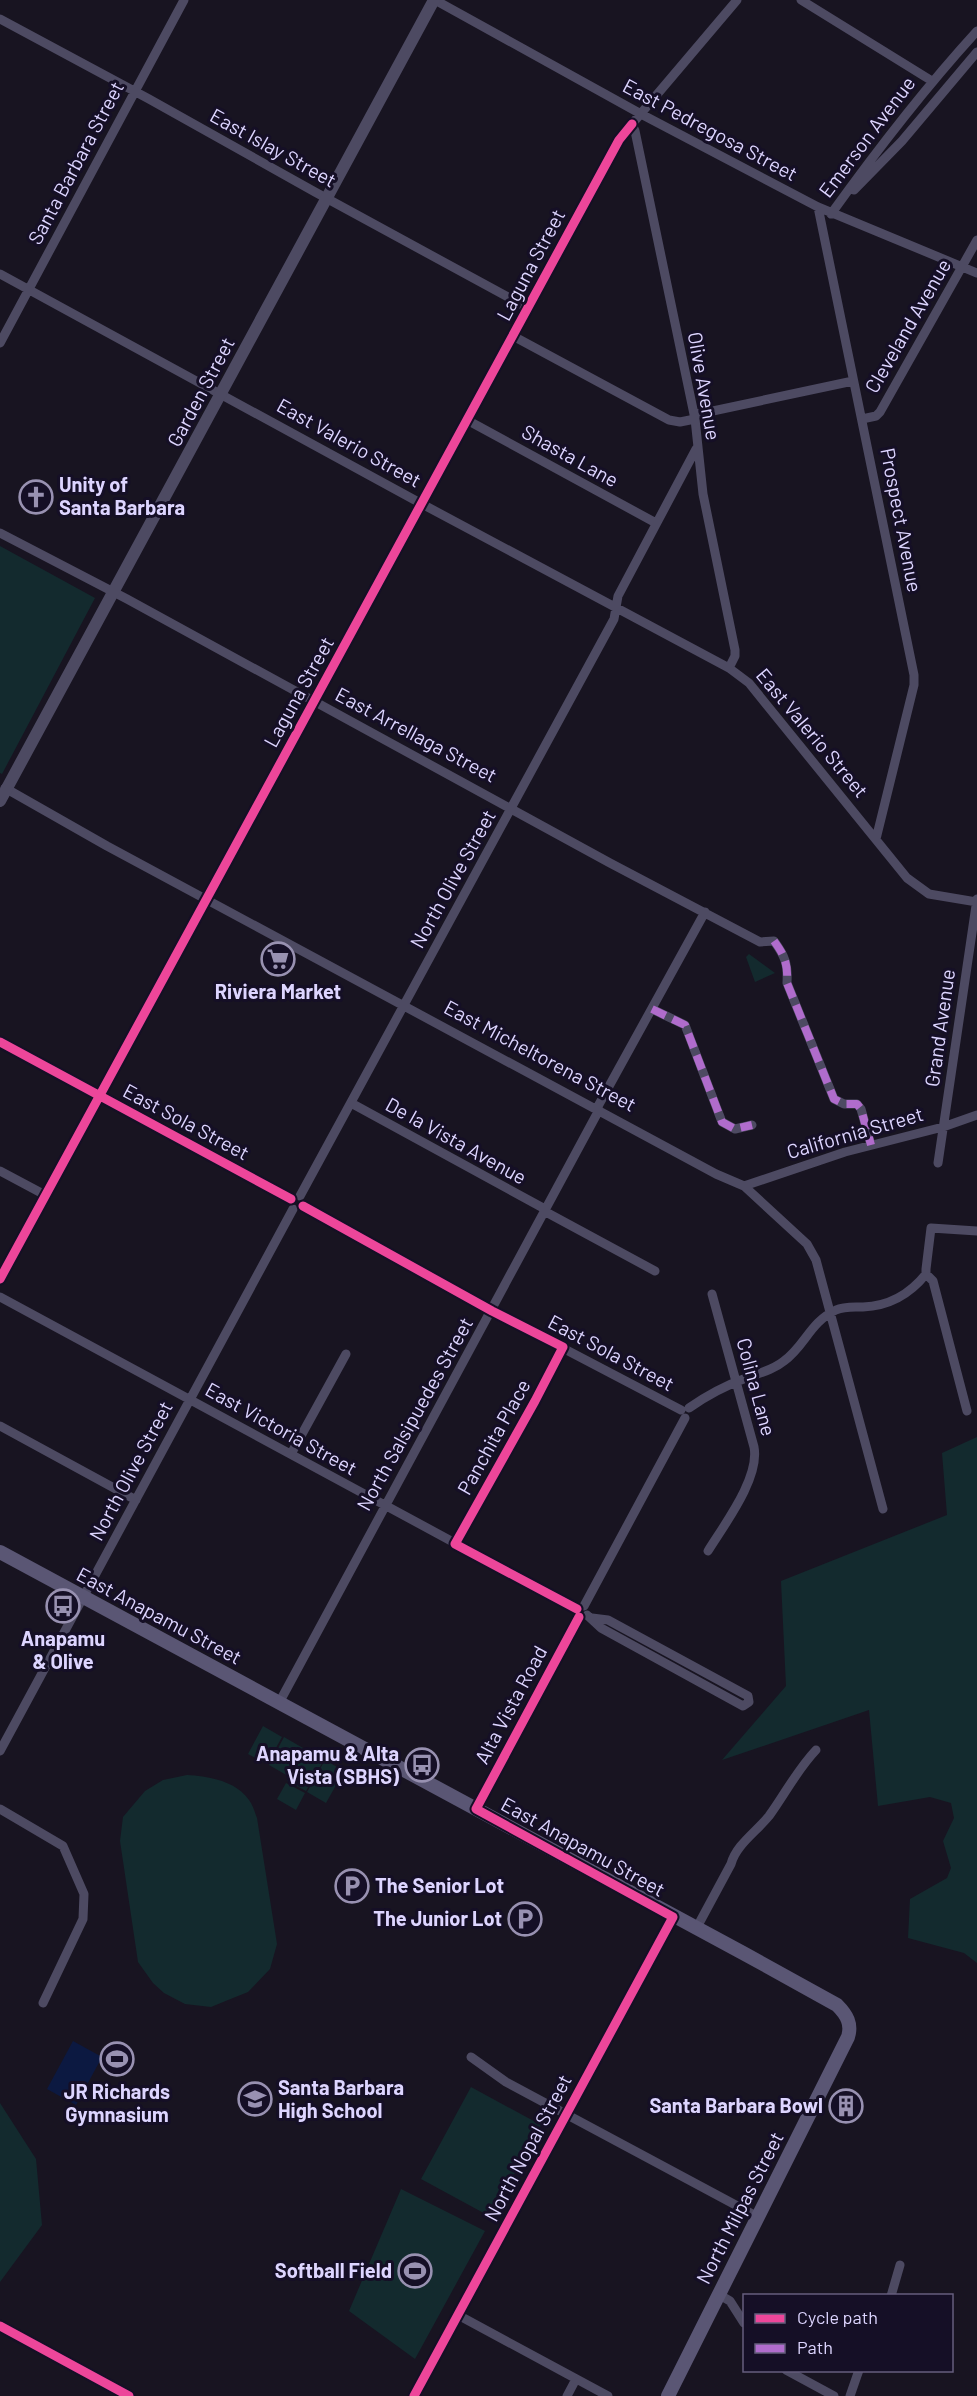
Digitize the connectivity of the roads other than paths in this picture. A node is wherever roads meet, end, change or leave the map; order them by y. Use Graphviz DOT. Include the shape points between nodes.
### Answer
graph roads {
  1 [pos="184,0"];
  2 [pos="435,0"];
  3 [pos="737,0"];
  4 [pos="801,0"];
  5 [pos="0,19"];
  6 [pos="977,31"];
  7 [pos="977,51"];
  8 [pos="932,81"];
  9 [pos="134,91"];
  10 [pos="641,114"];
  11 [pos="632,124"];
  12 [pos="328,199"];
  13 [pos="818,207"];
  14 [pos="831,213"];
  15 [pos="977,240"];
  16 [pos="963,266"];
  17 [pos="977,273"];
  18 [pos="0,274"];
  19 [pos="27,289"];
  20 [pos="528,308"];
  21 [pos="513,336"];
  22 [pos="0,343"];
  23 [pos="853,381"];
  24 [pos="222,393"];
  25 [pos="694,417"];
  26 [pos="467,420"];
  27 [pos="862,420"];
  28 [pos="696,449"];
  29 [pos="422,504"];
  30 [pos="656,523"];
  31 [pos="0,533"];
  32 [pos="113,592"];
  33 [pos="616,608"];
  34 [pos="729,668"];
  35 [pos="315,702"];
  36 [pos="3,787"];
  37 [pos="0,801"];
  38 [pos="512,807"];
  39 [pos="876,839"];
  40 [pos="208,899"];
  41 [pos="977,901"];
  42 [pos="705,912"];
  43 [pos="405,1005"];
  44 [pos="652,1009"];
  45 [pos="0,1043"];
  46 [pos="100,1096"];
  47 [pos="351,1103"];
  48 [pos="598,1109"];
  49 [pos="977,1114"];
  50 [pos="752,1125"];
  51 [pos="943,1127"];
  52 [pos="871,1145"];
  53 [pos="938,1162"];
  54 [pos="0,1171"];
  55 [pos="744,1186"];
  56 [pos="46,1196"];
  57 [pos="297,1203"];
  58 [pos="544,1210"];
  59 [pos="977,1231"];
  60 [pos="655,1272"];
  61 [pos="926,1274"];
  62 [pos="0,1279"];
  63 [pos="711,1294"];
  64 [pos="0,1297"];
  65 [pos="492,1311"];
  66 [pos="830,1312"];
  67 [pos="562,1347"];
  68 [pos="346,1354"];
  69 [pos="737,1382"];
  70 [pos="190,1399"];
  71 [pos="685,1412"];
  72 [pos="967,1412"];
  73 [pos="0,1426"];
  74 [pos="291,1454"];
  75 [pos="136,1500"];
  76 [pos="385,1506"];
  77 [pos="883,1509"];
  78 [pos="455,1544"];
  79 [pos="708,1551"];
  80 [pos="0,1552"];
  81 [pos="83,1598"];
  82 [pos="584,1613"];
  83 [pos="279,1703"];
  84 [pos="816,1750"];
  85 [pos="0,1751"];
  86 [pos="0,1809"];
  87 [pos="476,1809"];
  88 [pos="673,1917"];
  89 [pos="696,1929"];
  90 [pos="43,2003"];
  91 [pos="848,2037"];
  92 [pos="471,2057"];
  93 [pos="566,2115"];
  94 [pos="758,2217"];
  95 [pos="900,2265"];
  96 [pos="718,2294"];
  97 [pos="891,2294"];
  98 [pos="458,2314"];
  99 [pos="743,2321"];
  100 [pos="0,2326"];
  101 [pos="790,2372"];
  102 [pos="858,2372"];
  103 [pos="576,2379"];
  104 [pos="129,2396"];
  105 [pos="414,2396"];
  106 [pos="567,2396"];
  107 [pos="608,2396"];
  108 [pos="668,2396"];
  109 [pos="834,2396"];
  110 [pos="850,2396"];
  1 -- 9 [label="street, Santa Barbara Street"];
  2 -- 10 [label="street, East Pedregosa Street"];
  2 -- 12 [label="street, Garden Street"];
  3 -- 10 [label="street"];
  4 -- 8 [label="street"];
  5 -- 9 [label="street, East Islay Street"];
  6 -- 8 [label="street, Emerson Avenue"];
  7 -- 14 [label="street, Emerson Avenue" via="902,141"];
  8 -- 14 [label="street, Emerson Avenue"];
  9 -- 12 [label="street, East Islay Street"];
  9 -- 19 [label="street, Santa Barbara Street"];
  10 -- 11 [label="street"];
  10 -- 13 [label="street, East Pedregosa Street"];
  11 -- 20 [label="street, Laguna Street" via="619,140"];
  11 -- 25 [label="street, Olive Avenue"];
  12 -- 20 [label="street, East Islay Street"];
  12 -- 24 [label="street, Garden Street"];
  13 -- 14 [label="street, East Pedregosa Street"];
  13 -- 23 [label="street, Prospect Avenue"];
  14 -- 16 [label="street, East Pedregosa Street"];
  15 -- 16 [label="street, Cleveland Avenue"];
  16 -- 17 [label="street, East Pedregosa Street"];
  16 -- 27 [label="street, Cleveland Avenue" via="880,412"];
  18 -- 19 [label="street, East Valerio Street"];
  19 -- 22 [label="street, Santa Barbara Street"];
  19 -- 24 [label="street, East Valerio Street"];
  20 -- 21 [label="street, Laguna Street"];
  21 -- 25 [label="street" via="669,420 680,422"];
  21 -- 26 [label="street, Laguna Street"];
  23 -- 25 [label="street"];
  23 -- 27 [label="street, Prospect Avenue"];
  24 -- 29 [label="street, East Valerio Street"];
  24 -- 32 [label="street, Garden Street"];
  25 -- 28 [label="street, Olive Avenue"];
  26 -- 29 [label="street, Laguna Street"];
  26 -- 30 [label="street, Shasta Lane"];
  27 -- 39 [label="street, Prospect Avenue" via="914,675"];
  28 -- 30 [label="street, North Olive Street"];
  28 -- 34 [label="street, Olive Avenue" via="735,650"];
  29 -- 33 [label="street, East Valerio Street"];
  29 -- 35 [label="street, Laguna Street"];
  30 -- 33 [label="street, North Olive Street" via="618,596"];
  31 -- 32 [label="street, East Arrellaga Street"];
  32 -- 35 [label="street, East Arrellaga Street"];
  32 -- 36 [label="street, Garden Street"];
  33 -- 34 [label="street, East Valerio Street"];
  33 -- 38 [label="street, North Olive Street" via="614,619"];
  34 -- 39 [label="street, East Valerio Street" via="749,683"];
  35 -- 38 [label="street, East Arrellaga Street"];
  35 -- 40 [label="street, Laguna Street"];
  36 -- 37 [label="street, Garden Street"];
  36 -- 40 [label="street, East Micheltorena Street"];
  38 -- 42 [label="street, East Arrellaga Street"];
  38 -- 43 [label="street, North Olive Street"];
  39 -- 41 [label="street, East Valerio Street" via="907,878 929,894"];
  40 -- 43 [label="street, East Micheltorena Street"];
  40 -- 46 [label="street, Laguna Street"];
  41 -- 51 [label="street, Grand Avenue"];
  42 -- 44 [label="street, North Salsipuedes Street"];
  42 -- 52 [label="street, East Arrellaga Street" via="760,942 774,941 784,955 790,993 834,1099 857,1104"];
  43 -- 47 [label="street, North Olive Street"];
  43 -- 48 [label="street, East Micheltorena Street"];
  44 -- 48 [label="street, North Salsipuedes Street"];
  44 -- 50 [label="street" via="685,1025 722,1122 735,1129"];
  45 -- 46 [label="street, East Sola Street"];
  46 -- 56 [label="street, Laguna Street"];
  46 -- 57 [label="street, East Sola Street"];
  47 -- 57 [label="street, North Olive Street"];
  47 -- 58 [label="street, De la Vista Avenue"];
  48 -- 55 [label="street, East Micheltorena Street"];
  48 -- 58 [label="street, North Salsipuedes Street"];
  49 -- 51 [label="street, California Street"];
  51 -- 52 [label="street, California Street"];
  51 -- 53 [label="street, Grand Avenue"];
  52 -- 55 [label="street, California Street"];
  54 -- 56 [label="street"];
  55 -- 66 [label="street, East Micheltorena Street" via="807,1244 816,1260"];
  56 -- 62 [label="street, Laguna Street"];
  57 -- 65 [label="street, East Sola Street"];
  57 -- 70 [label="street, North Olive Street"];
  58 -- 60 [label="street, De la Vista Avenue"];
  58 -- 65 [label="street, North Salsipuedes Street"];
  59 -- 61 [label="street" via="931,1228"];
  61 -- 66 [label="street" via="894,1299"];
  61 -- 72 [label="street" via="933,1281"];
  63 -- 69 [label="street, Colina Lane"];
  64 -- 70 [label="street, East Victoria Street"];
  65 -- 67 [label="street, East Sola Street"];
  65 -- 76 [label="street, North Salsipuedes Street"];
  66 -- 69 [label="street" via="783,1363"];
  66 -- 77 [label="street, East Micheltorena Street"];
  67 -- 71 [label="street, East Sola Street"];
  67 -- 78 [label="street, Panchita Place"];
  68 -- 74 [label="street"];
  69 -- 71 [label="street"];
  69 -- 79 [label="street, Colina Lane" via="755,1466"];
  70 -- 74 [label="street, East Victoria Street"];
  70 -- 75 [label="street, North Olive Street"];
  71 -- 82 [label="street, Alta Vista Road"];
  73 -- 75 [label="street"];
  74 -- 76 [label="street, East Victoria Street"];
  75 -- 81 [label="street, North Olive Street"];
  76 -- 78 [label="street, East Victoria Street"];
  76 -- 83 [label="street, North Salsipuedes Street"];
  78 -- 82 [label="street, East Victoria Street"];
  80 -- 81 [label="main road, East Anapamu Street"];
  81 -- 83 [label="main road, East Anapamu Street"];
  81 -- 85 [label="street, North Olive Street"];
  82 -- 82 [label="street, East Victoria Street" via="601,1628 743,1706 750,1702 748,1696 608,1620"];
  82 -- 87 [label="street, Alta Vista Road"];
  83 -- 87 [label="main road, East Anapamu Street"];
  84 -- 89 [label="street" via="768,1817 734,1854"];
  86 -- 90 [label="street" via="60,1843 84,1894 84,1914"];
  87 -- 88 [label="main road, East Anapamu Street"];
  88 -- 89 [label="main road, East Anapamu Street"];
  88 -- 93 [label="street, North Nopal Street"];
  89 -- 91 [label="main road, East Anapamu Street" via="837,2006 848,2020"];
  91 -- 94 [label="main road, North Milpas Street"];
  92 -- 93 [label="street" via="506,2082"];
  93 -- 94 [label="street"];
  93 -- 98 [label="street, North Nopal Street"];
  94 -- 96 [label="main road, North Milpas Street"];
  95 -- 97 [label="street"];
  96 -- 99 [label="street" via="730,2301"];
  96 -- 108 [label="main road, North Milpas Street"];
  98 -- 103 [label="street"];
  98 -- 105 [label="street, North Nopal Street"];
  100 -- 104 [label="street"];
  101 -- 109 [label="street"];
  102 -- 110 [label="street"];
  103 -- 106 [label="street"];
  103 -- 107 [label="street"];
}
